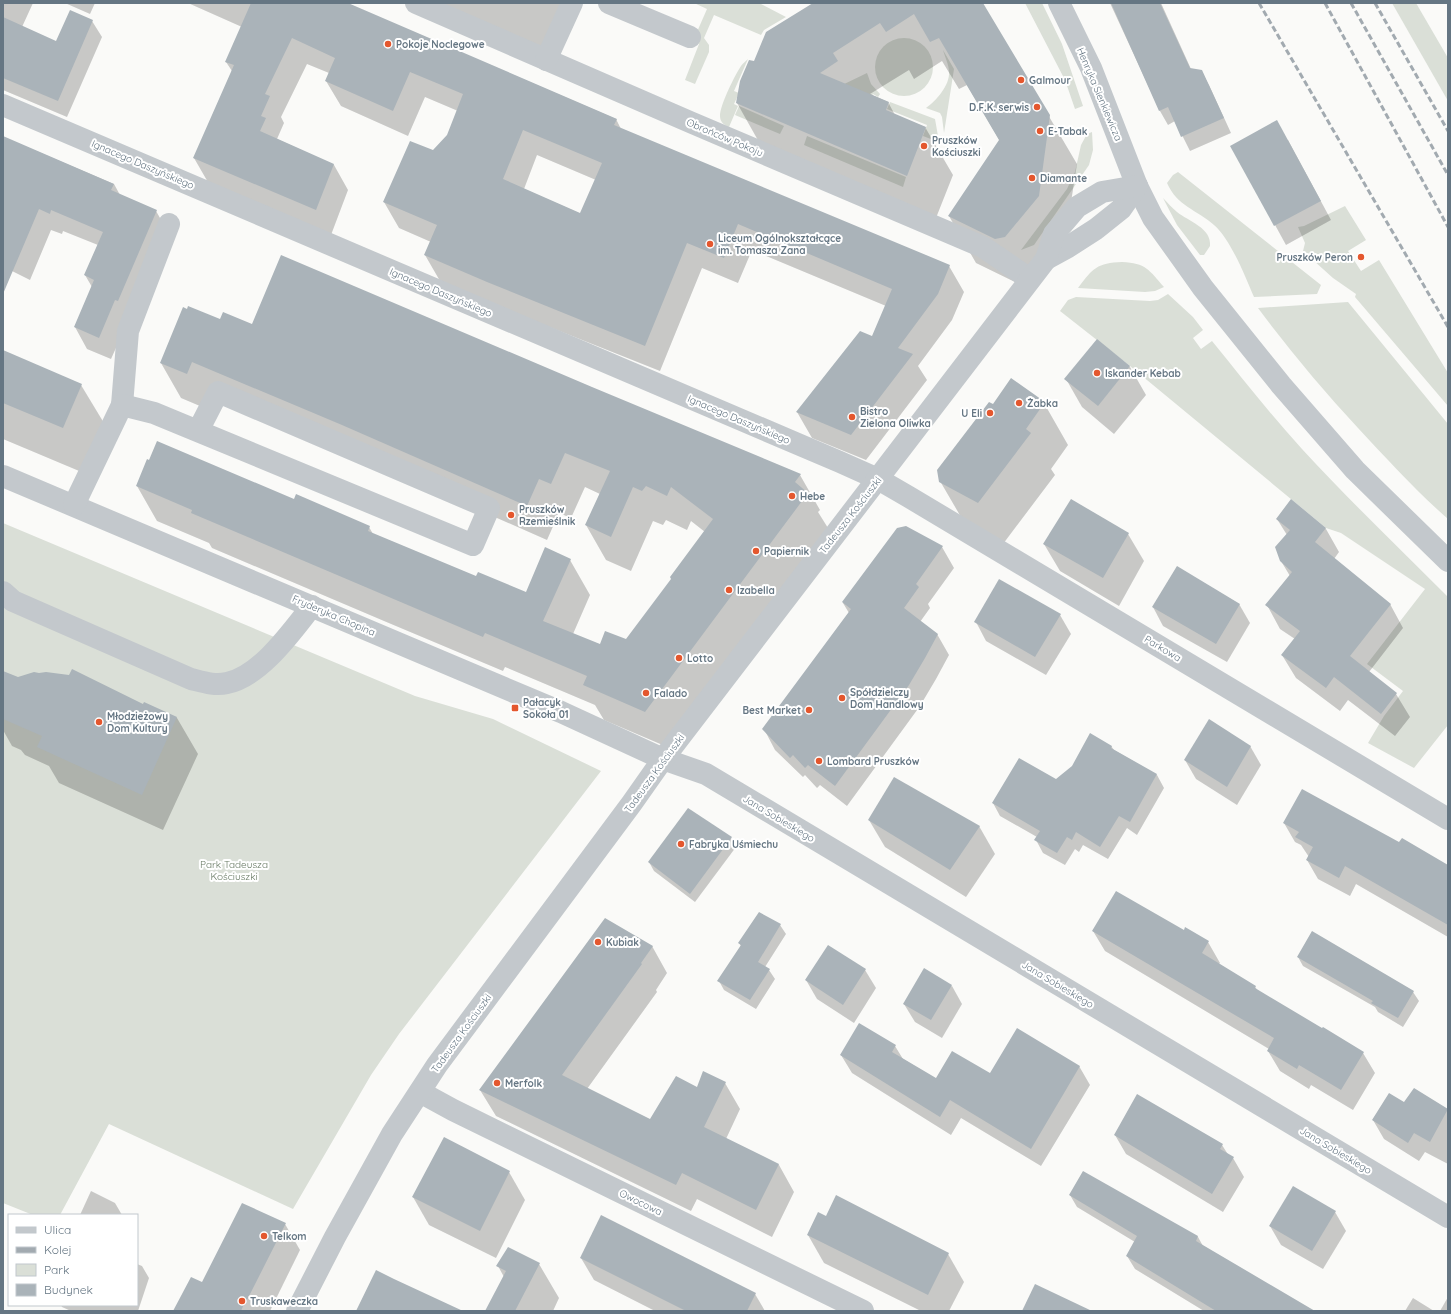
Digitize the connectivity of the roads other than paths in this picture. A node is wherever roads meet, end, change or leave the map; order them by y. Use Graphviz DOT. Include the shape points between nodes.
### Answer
graph roads {
  1 [pos="416,3"];
  2 [pos="572,3"];
  3 [pos="609,3"];
  4 [pos="1059,3"];
  5 [pos="690,37"];
  6 [pos="546,60"];
  7 [pos="3,105"];
  8 [pos="1137,186"];
  9 [pos="169,224"];
  10 [pos="1030,279"];
  11 [pos="122,405"];
  12 [pos="198,431"];
  13 [pos="3,476"];
  14 [pos="878,479"];
  15 [pos="74,505"];
  16 [pos="1448,561"];
  17 [pos="3,592"];
  18 [pos="312,606"];
  19 [pos="663,758"];
  20 [pos="1448,819"];
  21 [pos="420,1092"];
  22 [pos="1448,1217"];
  23 [pos="297,1311"];
  24 [pos="863,1311"];
  1 -- 6 [label="street, Obrońców Pokoju"];
  2 -- 6 [label="street"];
  3 -- 5 [label="street"];
  4 -- 8 [label="street, Henryka Sienkiewicza" via="1091,68"];
  6 -- 10 [label="street, Obrońców Pokoju" via="983,247"];
  7 -- 14 [label="street, Ignacego Daszyńskiego"];
  8 -- 10 [label="street, Tadeusza Kościuszki" via="1102,192 1078,207 1054,234 1046,259"];
  8 -- 16 [label="street, Henryka Sienkiewicza" via="1153,218 1191,272 1280,385 1355,470"];
  9 -- 11 [label="street" via="128,331"];
  10 -- 14 [label="street, Tadeusza Kościuszki"];
  11 -- 12 [label="street" via="154,413"];
  11 -- 15 [label="street"];
  12 -- 12 [label="street" via="473,545 489,508 218,392"];
  13 -- 15 [label="street, Fryderyka Chopina"];
  14 -- 19 [label="street, Tadeusza Kościuszki"];
  14 -- 20 [label="street, Parkowa"];
  15 -- 18 [label="street, Fryderyka Chopina"];
  17 -- 18 [label="street" via="14,601 185,676 217,684 246,676 286,639"];
  18 -- 19 [label="street, Fryderyka Chopina"];
  19 -- 21 [label="street, Tadeusza Kościuszki" via="437,1065"];
  19 -- 22 [label="street, Jana Sobieskiego" via="706,774"];
  21 -- 23 [label="street, Tadeusza Kościuszki" via="392,1134"];
  21 -- 24 [label="street, Owocowa"];
}
